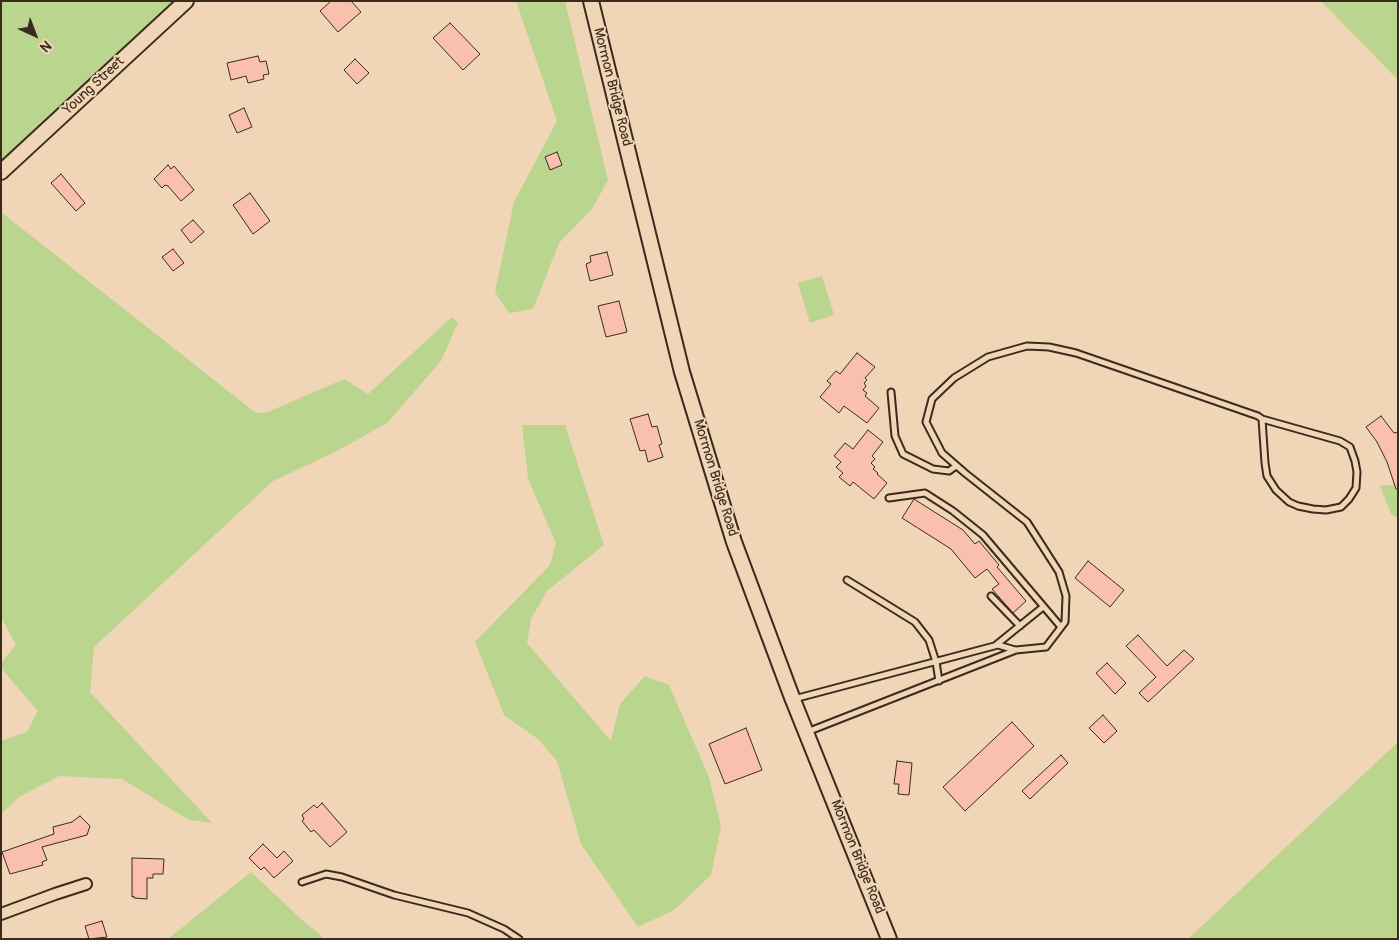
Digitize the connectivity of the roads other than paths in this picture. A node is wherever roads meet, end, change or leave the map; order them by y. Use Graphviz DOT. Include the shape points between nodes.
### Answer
graph roads {
  1 [pos="186,1"];
  2 [pos="591,1"];
  3 [pos="1,172"];
  4 [pos="891,392"];
  5 [pos="1262,419"];
  6 [pos="956,466"];
  7 [pos="889,498"];
  8 [pos="848,580"];
  9 [pos="991,596"];
  10 [pos="1043,607"];
  11 [pos="1020,626"];
  12 [pos="1061,627"];
  13 [pos="996,646"];
  14 [pos="1016,650"];
  15 [pos="936,662"];
  16 [pos="939,680"];
  17 [pos="793,700"];
  18 [pos="806,732"];
  19 [pos="302,882"];
  20 [pos="86,884"];
  21 [pos="1,914"];
  22 [pos="519,939"];
  23 [pos="890,939"];
  1 -- 3 [label="main road, Young Street"];
  2 -- 17 [label="main road, Mormon Bridge Road" via="682,372 734,542"];
  4 -- 6 [label="lane" via="895,436 903,454 933,469 949,471"];
  5 -- 5 [label="lane" via="1340,441 1350,448 1357,472 1356,488 1341,507 1298,506 1276,490 1267,476"];
  5 -- 6 [label="lane" via="1076,353 1026,346 988,357 954,378 932,399 926,422 942,453"];
  6 -- 12 [label="lane" via="1027,522 1059,572 1066,596 1065,622"];
  7 -- 10 [label="lane" via="925,494 953,511 982,535"];
  8 -- 15 [label="lane" via="915,622 929,640"];
  9 -- 11 [label="lane"];
  10 -- 11 [label="lane"];
  10 -- 12 [label="lane"];
  11 -- 13 [label="lane"];
  12 -- 14 [label="lane" via="1046,646"];
  13 -- 14 [label="lane"];
  13 -- 15 [label="lane"];
  14 -- 16 [label="lane"];
  15 -- 16 [label="lane"];
  15 -- 17 [label="lane"];
  16 -- 18 [label="lane"];
  17 -- 18 [label="main road, Mormon Bridge Road"];
  18 -- 23 [label="main road, Mormon Bridge Road"];
  19 -- 22 [label="lane" via="326,874 342,877 394,896 468,913"];
  20 -- 21 [label="street"];
}
